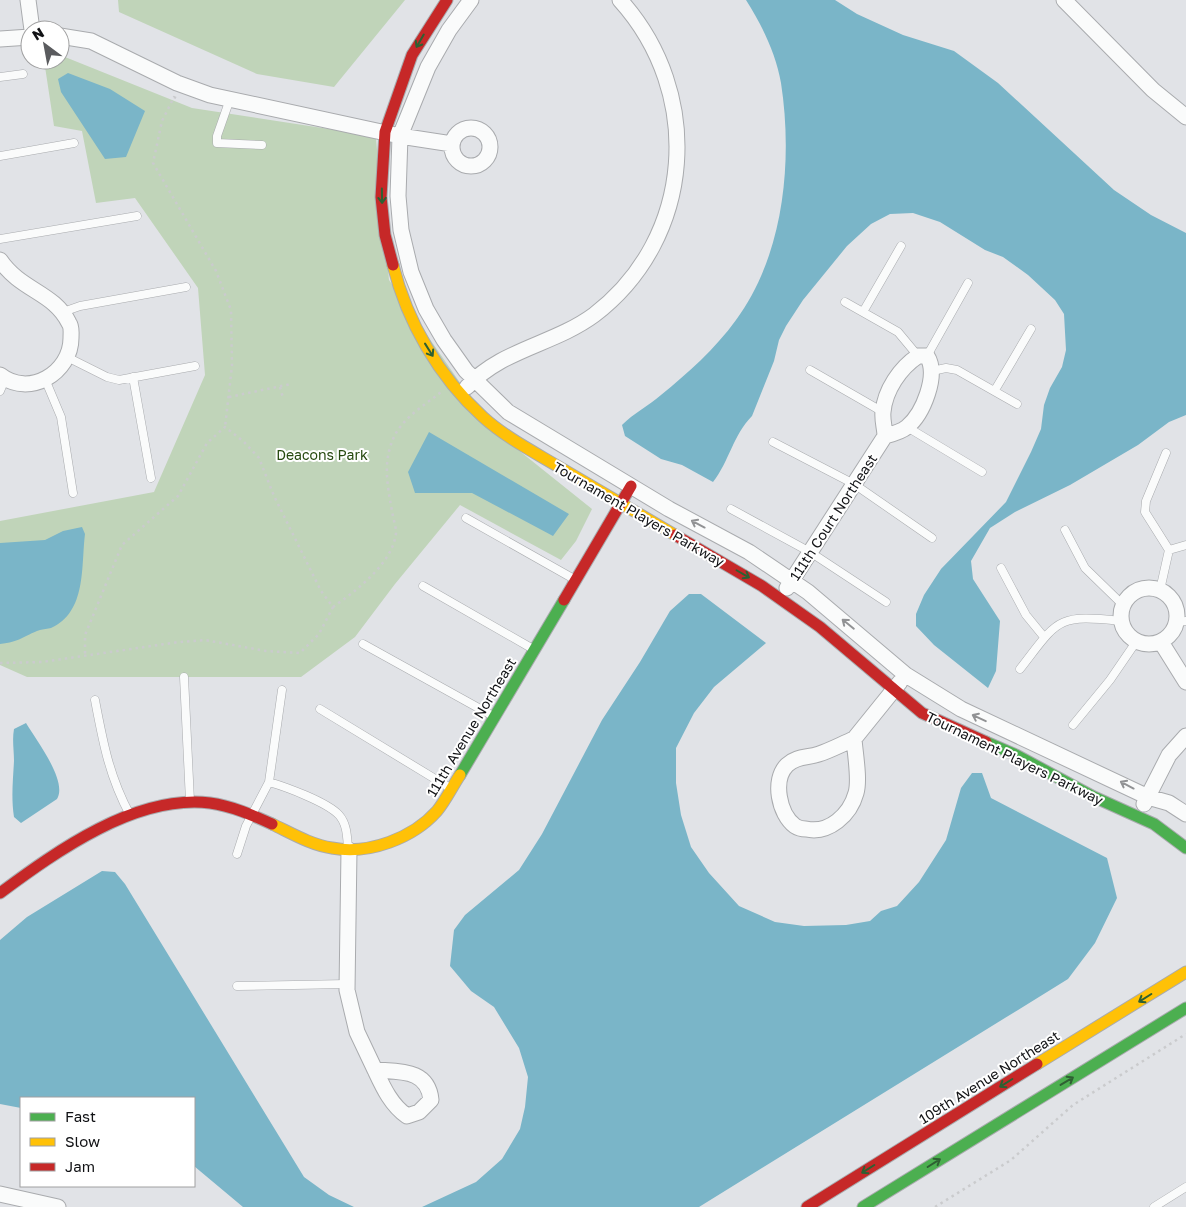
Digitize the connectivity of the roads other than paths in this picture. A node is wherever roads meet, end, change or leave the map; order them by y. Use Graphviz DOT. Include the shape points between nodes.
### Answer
graph roads {
  1 [pos="28,0"];
  2 [pos="447,0"];
  3 [pos="471,0"];
  4 [pos="620,0"];
  5 [pos="1064,0"];
  6 [pos="31,20"];
  7 [pos="70,37"];
  8 [pos="20,38"];
  9 [pos="0,39"];
  10 [pos="23,74"];
  11 [pos="0,77"];
  12 [pos="230,99"];
  13 [pos="1186,117"];
  14 [pos="385,132"];
  15 [pos="400,136"];
  16 [pos="74,143"];
  17 [pos="452,144"];
  18 [pos="262,145"];
  19 [pos="0,156"];
  20 [pos="137,216"];
  21 [pos="0,239"];
  22 [pos="901,246"];
  23 [pos="0,260"];
  24 [pos="968,283"];
  25 [pos="186,287"];
  26 [pos="846,302"];
  27 [pos="63,312"];
  28 [pos="863,312"];
  29 [pos="1031,329"];
  30 [pos="67,357"];
  31 [pos="925,361"];
  32 [pos="195,366"];
  33 [pos="810,370"];
  34 [pos="132,377"];
  35 [pos="45,379"];
  36 [pos="474,380"];
  37 [pos="2,382"];
  38 [pos="457,388"];
  39 [pos="995,390"];
  40 [pos="1017,404"];
  41 [pos="883,412"];
  42 [pos="907,427"];
  43 [pos="885,436"];
  44 [pos="773,442"];
  45 [pos="1166,453"];
  46 [pos="982,472"];
  47 [pos="151,478"];
  48 [pos="854,484"];
  49 [pos="631,486"];
  50 [pos="74,493"];
  51 [pos="621,503"];
  52 [pos="731,509"];
  53 [pos="466,518"];
  54 [pos="1065,530"];
  55 [pos="932,538"];
  56 [pos="1186,545"];
  57 [pos="1169,550"];
  58 [pos="810,552"];
  59 [pos="1001,568"];
  60 [pos="576,580"];
  61 [pos="792,581"];
  62 [pos="423,586"];
  63 [pos="1160,590"];
  64 [pos="781,599"];
  65 [pos="886,602"];
  66 [pos="1123,605"];
  67 [pos="1120,620"];
  68 [pos="1181,622"];
  69 [pos="1044,637"];
  70 [pos="1136,642"];
  71 [pos="1162,642"];
  72 [pos="363,644"];
  73 [pos="535,650"];
  74 [pos="1020,669"];
  75 [pos="906,675"];
  76 [pos="184,677"];
  77 [pos="1186,682"];
  78 [pos="282,690"];
  79 [pos="894,690"];
  80 [pos="95,700"];
  81 [pos="320,709"];
  82 [pos="495,717"];
  83 [pos="1073,725"];
  84 [pos="1186,736"];
  85 [pos="854,739"];
  86 [pos="269,782"];
  87 [pos="451,789"];
  88 [pos="1148,797"];
  89 [pos="190,801"];
  90 [pos="252,813"];
  91 [pos="1186,814"];
  92 [pos="130,815"];
  93 [pos="1138,817"];
  94 [pos="1186,848"];
  95 [pos="348,850"];
  96 [pos="237,854"];
  97 [pos="0,893"];
  98 [pos="1186,972"];
  99 [pos="347,984"];
  100 [pos="237,986"];
  101 [pos="1186,1008"];
  102 [pos="375,1070"];
  103 [pos="1186,1187"];
  104 [pos="0,1194"];
  105 [pos="58,1207"];
  106 [pos="807,1207"];
  107 [pos="863,1207"];
  108 [pos="1154,1207"];
  1 -- 6 [label="street"];
  2 -- 14 [label="street, Tournament Players Parkway, one-way" via="412,55"];
  3 -- 15 [label="street, Tournament Players Parkway" via="428,67"];
  4 -- 36 [label="street" via="659,59 675,107 678,155 663,224 638,270 595,314 561,335 500,360"];
  5 -- 13 [label="street" via="1153,90"];
  7 -- 12 [label="street" via="91,40 177,83"];
  8 -- 9 [label="street"];
  10 -- 11 [label="lane"];
  12 -- 14 [label="street"];
  12 -- 18 [label="lane" via="216,136 217,143"];
  14 -- 15 [label="street"];
  14 -- 38 [label="street, Tournament Players Parkway, one-way" via="381,197 385,235 396,278 411,319 429,351"];
  15 -- 17 [label="street"];
  15 -- 36 [label="street, Tournament Players Parkway" via="401,230 411,272 426,309 444,340"];
  16 -- 19 [label="lane"];
  20 -- 21 [label="lane"];
  22 -- 28 [label="lane"];
  23 -- 27 [label="street" via="16,280 56,303"];
  24 -- 31 [label="lane"];
  25 -- 27 [label="lane"];
  26 -- 28 [label="lane"];
  27 -- 30 [label="street" via="71,325"];
  28 -- 31 [label="lane" via="898,332"];
  29 -- 39 [label="lane"];
  30 -- 34 [label="lane" via="106,377 119,380"];
  30 -- 35 [label="street" via="62,367"];
  31 -- 39 [label="lane" via="956,370"];
  31 -- 41 [label="street" via="906,365 898,374"];
  31 -- 42 [label="street" via="924,402"];
  32 -- 34 [label="lane"];
  33 -- 41 [label="lane"];
  34 -- 47 [label="lane"];
  35 -- 37 [label="street" via="32,383"];
  35 -- 50 [label="lane" via="61,417"];
  36 -- 38 [label="street"];
  36 -- 49 [label="street, Tournament Players Parkway" via="508,412"];
  38 -- 51 [label="street, Tournament Players Parkway" via="484,418 532,451"];
  39 -- 40 [label="lane"];
  41 -- 43 [label="street"];
  42 -- 43 [label="street"];
  42 -- 46 [label="lane"];
  43 -- 48 [label="street, 111th Court Northeast"];
  44 -- 48 [label="lane"];
  45 -- 57 [label="lane" via="1146,501 1145,512"];
  48 -- 55 [label="lane"];
  48 -- 58 [label="street, 111th Court Northeast"];
  49 -- 51 [label="street, 111th Avenue Northeast"];
  61 -- 49 [label="street, Tournament Players Parkway, one-way" via="749,552"];
  51 -- 60 [label="street, 111th Avenue Northeast"];
  51 -- 64 [label="street, Tournament Players Parkway, one-way"];
  52 -- 58 [label="lane"];
  53 -- 60 [label="lane"];
  54 -- 66 [label="lane" via="1085,568"];
  56 -- 57 [label="lane"];
  57 -- 63 [label="lane"];
  58 -- 61 [label="street, 111th Court Northeast"];
  58 -- 65 [label="lane"];
  59 -- 69 [label="lane" via="1026,615"];
  60 -- 73 [label="street, 111th Avenue Northeast"];
  61 -- 64 [label="street, 111th Court Northeast"];
  75 -- 61 [label="street, Tournament Players Parkway, one-way"];
  62 -- 73 [label="lane"];
  63 -- 66 [label="street" via="1141,589 1129,596"];
  63 -- 68 [label="street" via="1170,597"];
  64 -- 79 [label="street, Tournament Players Parkway" via="820,627"];
  66 -- 67 [label="street"];
  67 -- 69 [label="lane" via="1083,616 1069,619"];
  67 -- 70 [label="street" via="1127,635"];
  68 -- 71 [label="street"];
  69 -- 74 [label="lane"];
  70 -- 71 [label="street" via="1146,645"];
  70 -- 83 [label="lane"];
  71 -- 77 [label="street"];
  72 -- 82 [label="lane"];
  73 -- 82 [label="street, 111th Avenue Northeast"];
  75 -- 79 [label="street"];
  88 -- 75 [label="street, Tournament Players Parkway, one-way" via="961,709"];
  76 -- 89 [label="lane"];
  78 -- 86 [label="lane"];
  79 -- 85 [label="street"];
  79 -- 93 [label="street, Tournament Players Parkway" via="922,713"];
  80 -- 92 [label="lane" via="107,764"];
  81 -- 87 [label="lane"];
  82 -- 87 [label="street, 111th Avenue Northeast"];
  84 -- 88 [label="street" via="1169,755"];
  85 -- 85 [label="street" via="817,755 794,759 785,767 779,777 779,793 784,814 796,828 815,831 836,824 848,810 857,792"];
  86 -- 90 [label="lane"];
  86 -- 95 [label="lane" via="296,790 339,814 347,830"];
  87 -- 95 [label="street, 111th Avenue Northeast" via="436,812 405,835 393,842"];
  88 -- 91 [label="street, Tournament Players Parkway" via="1169,803"];
  88 -- 93 [label="street"];
  89 -- 90 [label="street, 111th Avenue Northeast" via="215,803"];
  89 -- 92 [label="street, 111th Avenue Northeast"];
  90 -- 95 [label="street, 111th Avenue Northeast" via="323,846"];
  90 -- 96 [label="lane"];
  92 -- 97 [label="street, 111th Avenue Northeast" via="110,824"];
  93 -- 94 [label="street, Tournament Players Parkway" via="1154,824"];
  95 -- 99 [label="street"];
  98 -- 106 [label="street, 109th Avenue Northeast, one-way"];
  99 -- 100 [label="lane"];
  99 -- 102 [label="street" via="357,1032"];
  107 -- 101 [label="street, one-way"];
  103 -- 108 [label="lane"];
  104 -- 105 [label="street"];
}
